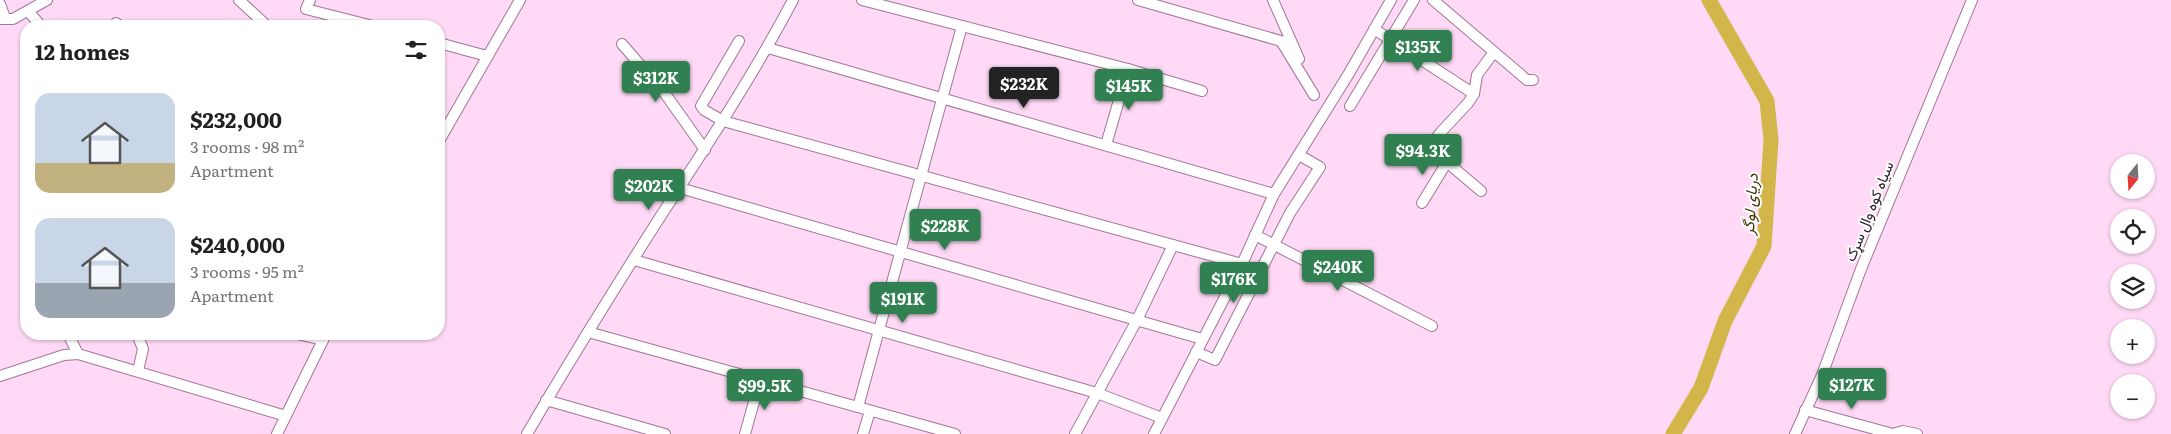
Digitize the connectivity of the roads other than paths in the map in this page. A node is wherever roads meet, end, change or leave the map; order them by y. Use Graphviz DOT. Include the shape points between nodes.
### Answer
graph roads {
  1 [pos="47,0"];
  2 [pos="239,0"];
  3 [pos="310,0"];
  4 [pos="520,0"];
  5 [pos="793,0"];
  6 [pos="862,0"];
  7 [pos="1138,0"];
  8 [pos="1273,0"];
  9 [pos="1391,0"];
  10 [pos="1414,0"];
  11 [pos="1433,0"];
  12 [pos="1972,0"];
  13 [pos="0,4"];
  14 [pos="28,11"];
  15 [pos="2,19"];
  16 [pos="36,20"];
  17 [pos="261,20"];
  18 [pos="349,20"];
  19 [pos="962,26"];
  20 [pos="1374,29"];
  21 [pos="1390,38"];
  22 [pos="739,41"];
  23 [pos="622,44"];
  24 [pos="445,45"];
  25 [pos="768,48"];
  26 [pos="1494,52"];
  27 [pos="487,56"];
  28 [pos="1128,69"];
  29 [pos="1533,80"];
  30 [pos="1202,91"];
  31 [pos="1474,94"];
  32 [pos="1314,95"];
  33 [pos="941,98"];
  34 [pos="1350,106"];
  35 [pos="1326,111"];
  36 [pos="723,121"];
  37 [pos="445,122"];
  38 [pos="1106,145"];
  39 [pos="705,150"];
  40 [pos="1299,155"];
  41 [pos="1446,162"];
  42 [pos="920,175"];
  43 [pos="680,188"];
  44 [pos="1481,191"];
  45 [pos="1274,194"];
  46 [pos="1422,203"];
  47 [pos="1255,236"];
  48 [pos="1273,244"];
  49 [pos="1173,245"];
  50 [pos="900,251"];
  51 [pos="634,260"];
  52 [pos="1242,264"];
  53 [pos="1138,320"];
  54 [pos="1432,326"];
  55 [pos="878,330"];
  56 [pos="588,332"];
  57 [pos="1202,339"];
  58 [pos="71,340"];
  59 [pos="139,340"];
  60 [pos="324,340"];
  61 [pos="1196,352"];
  62 [pos="78,354"];
  63 [pos="138,371"];
  64 [pos="0,376"];
  65 [pos="760,380"];
  66 [pos="1097,393"];
  67 [pos="546,400"];
  68 [pos="858,407"];
  69 [pos="1805,410"];
  70 [pos="870,411"];
  71 [pos="286,416"];
  72 [pos="1162,418"];
  73 [pos="277,434"];
  74 [pos="526,434"];
  75 [pos="665,434"];
  76 [pos="745,434"];
  77 [pos="863,434"];
  78 [pos="955,434"];
  79 [pos="1075,434"];
  80 [pos="1154,434"];
  81 [pos="1795,434"];
  82 [pos="1893,434"];
  83 [pos="1917,434"];
  1 -- 14 [label="street"];
  2 -- 17 [label="street"];
  3 -- 18 [label="street" via="306,9"];
  4 -- 27 [label="street"];
  5 -- 25 [label="street"];
  6 -- 19 [label="street"];
  7 -- 32 [label="street" via="1281,41"];
  8 -- 32 [label="street"];
  9 -- 20 [label="street"];
  10 -- 21 [label="street"];
  11 -- 26 [label="street"];
  12 -- 69 [label="street, سیاه کوه وال سړک" via="1864,260 1822,375"];
  13 -- 15 [label="street"];
  14 -- 15 [label="street" via="13,19"];
  14 -- 16 [label="street"];
  19 -- 28 [label="street"];
  19 -- 33 [label="street"];
  20 -- 21 [label="street"];
  20 -- 35 [label="street"];
  21 -- 31 [label="street"];
  21 -- 34 [label="street"];
  22 -- 36 [label="street" via="701,106"];
  23 -- 39 [label="street" via="666,95"];
  24 -- 27 [label="street"];
  25 -- 33 [label="street"];
  25 -- 36 [label="street"];
  26 -- 29 [label="street" via="1528,80"];
  26 -- 31 [label="street" via="1477,75"];
  27 -- 37 [label="street"];
  28 -- 30 [label="street"];
  28 -- 38 [label="street"];
  31 -- 41 [label="street" via="1429,147"];
  32 -- 35 [label="street"];
  33 -- 38 [label="street"];
  33 -- 42 [label="street"];
  35 -- 40 [label="street"];
  36 -- 39 [label="street"];
  36 -- 42 [label="street"];
  38 -- 45 [label="street"];
  39 -- 43 [label="street"];
  40 -- 45 [label="street"];
  40 -- 48 [label="street" via="1320,167"];
  41 -- 44 [label="street"];
  41 -- 46 [label="street"];
  42 -- 49 [label="street"];
  42 -- 50 [label="street"];
  43 -- 50 [label="street"];
  43 -- 51 [label="street"];
  45 -- 47 [label="street"];
  47 -- 48 [label="street"];
  47 -- 52 [label="street"];
  48 -- 54 [label="street"];
  48 -- 61 [label="street" via="1215,360"];
  49 -- 52 [label="street"];
  49 -- 53 [label="street"];
  50 -- 53 [label="street"];
  50 -- 55 [label="street"];
  51 -- 55 [label="street"];
  51 -- 56 [label="street"];
  52 -- 57 [label="street"];
  53 -- 57 [label="street"];
  53 -- 66 [label="street"];
  55 -- 66 [label="street"];
  55 -- 68 [label="street"];
  56 -- 65 [label="street"];
  56 -- 67 [label="street"];
  57 -- 61 [label="street"];
  58 -- 62 [label="street"];
  59 -- 63 [label="street" via="143,349"];
  60 -- 71 [label="street"];
  61 -- 72 [label="street"];
  62 -- 63 [label="street"];
  62 -- 64 [label="street" via="64,355"];
  63 -- 71 [label="street"];
  65 -- 68 [label="street"];
  65 -- 76 [label="street"];
  66 -- 72 [label="street"];
  66 -- 79 [label="street"];
  67 -- 74 [label="street"];
  67 -- 75 [label="street"];
  68 -- 70 [label="street"];
  69 -- 81 [label="street, سیاه کوه وال سړک"];
  69 -- 82 [label="street"];
  70 -- 77 [label="street"];
  70 -- 78 [label="street"];
  71 -- 73 [label="street"];
  72 -- 80 [label="street"];
  82 -- 83 [label="street" via="1903,431"];
}
